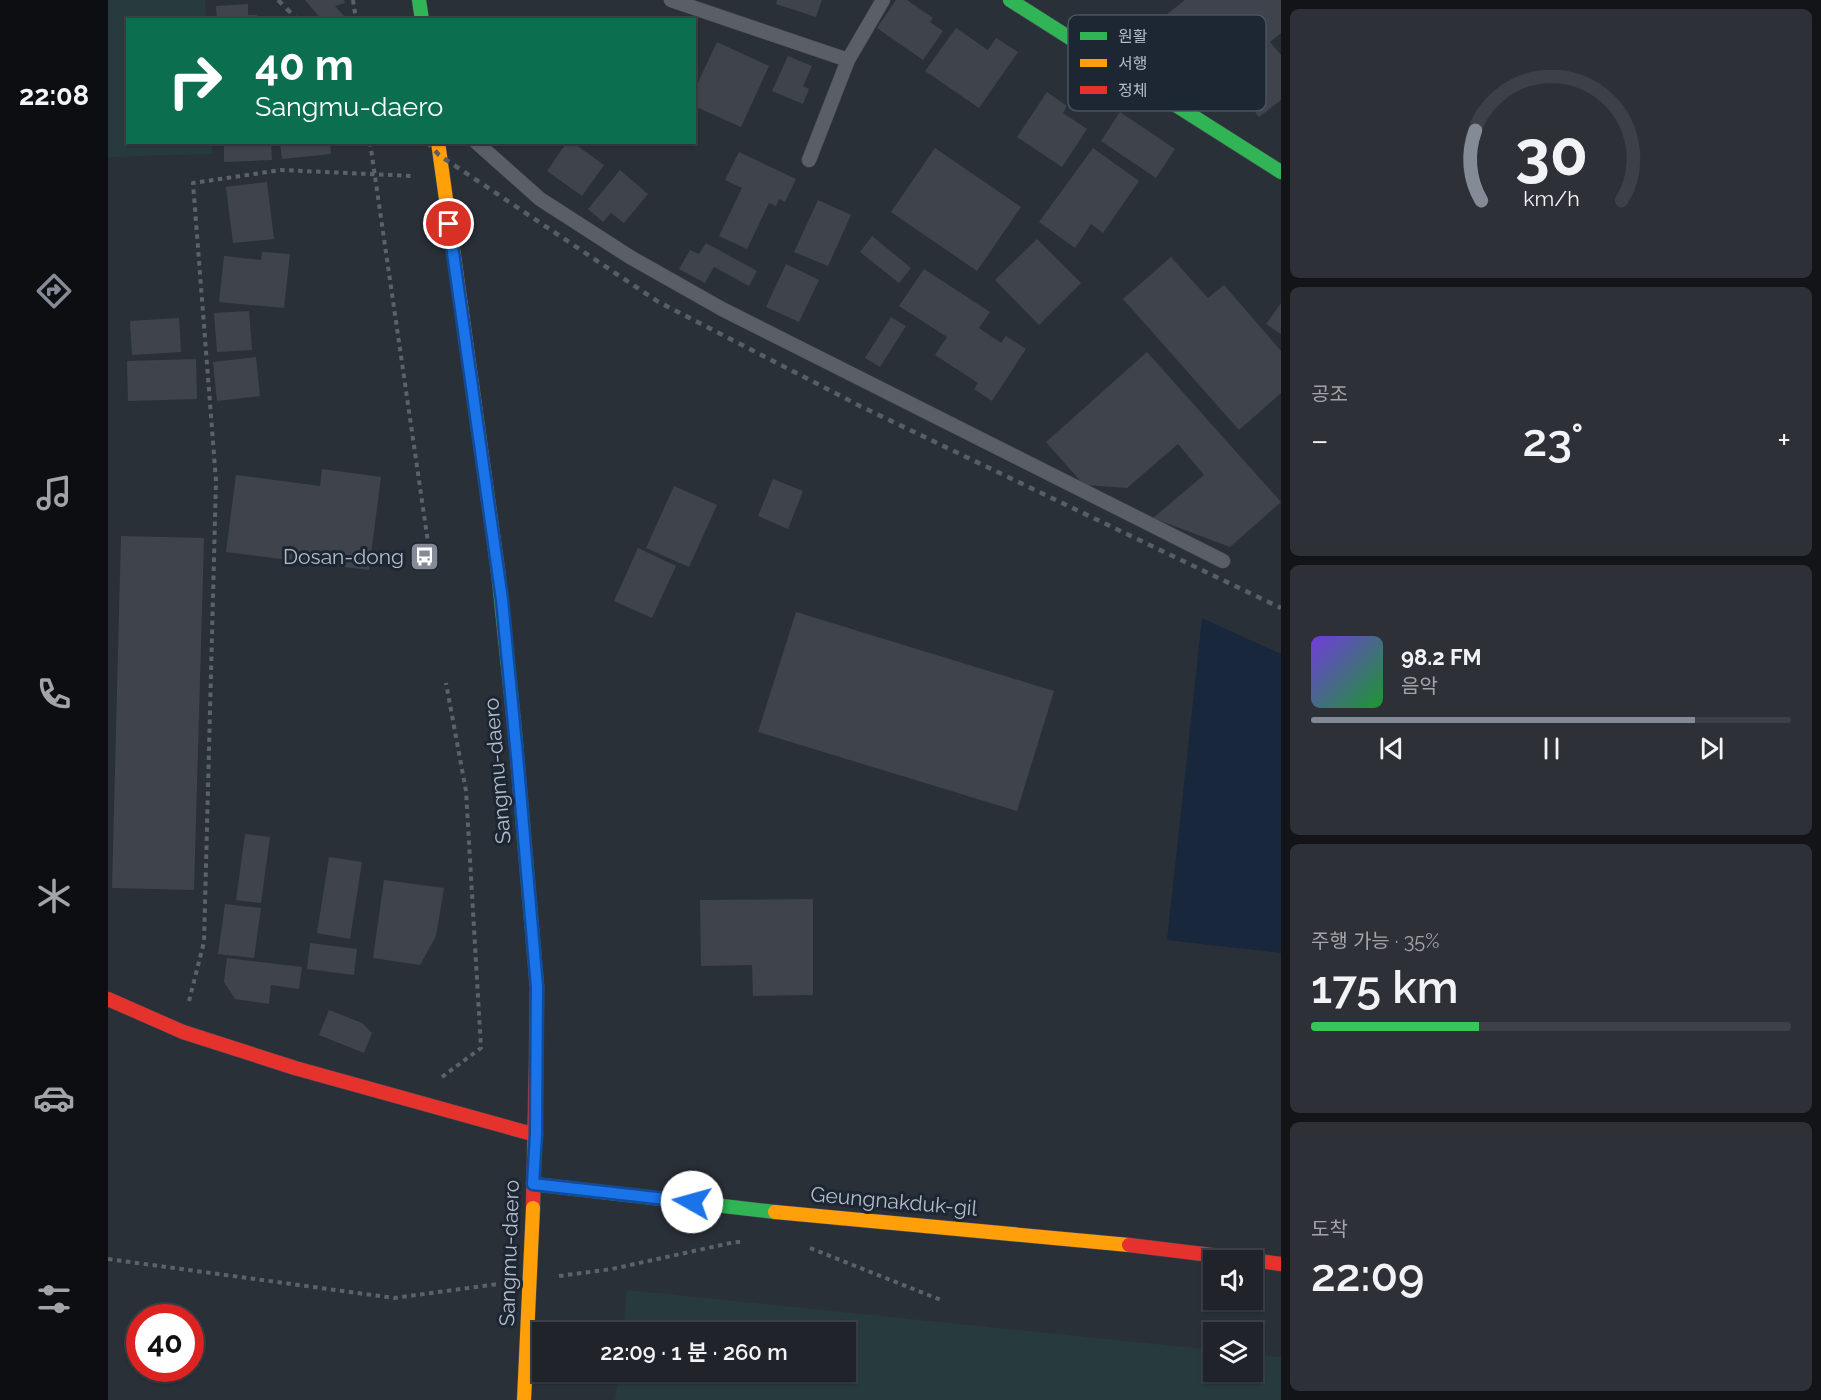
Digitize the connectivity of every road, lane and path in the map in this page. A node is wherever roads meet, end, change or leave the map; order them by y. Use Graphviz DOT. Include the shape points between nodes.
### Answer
graph roads {
  1 [pos="353,0"];
  2 [pos="419,0"];
  3 [pos="671,0"];
  4 [pos="884,0"];
  5 [pos="1010,0"];
  6 [pos="356,18"];
  7 [pos="422,18"];
  8 [pos="1068,37"];
  9 [pos="848,60"];
  10 [pos="1185,111"];
  11 [pos="370,144"];
  12 [pos="438,144"];
  13 [pos="478,144"];
  14 [pos="809,160"];
  15 [pos="1281,172"];
  16 [pos="374,174"];
  17 [pos="443,178"];
  18 [pos="1223,561"];
  19 [pos="432,570"];
  20 [pos="446,683"];
  21 [pos="108,999"];
  22 [pos="183,1032"];
  23 [pos="433,1076"];
  24 [pos="536,1135"];
  25 [pos="533,1184"];
  26 [pos="754,1242"];
  27 [pos="807,1247"];
  28 [pos="1203,1254"];
  29 [pos="108,1258"];
  30 [pos="1263,1262"];
  31 [pos="1281,1264"];
  32 [pos="555,1277"];
  33 [pos="509,1283"];
  34 [pos="941,1300"];
  35 [pos="524,1400"];
  1 -- 6 [label="path"];
  2 -- 7 [label="street"];
  3 -- 9 [label="lane"];
  4 -- 9 [label="lane"];
  5 -- 8 [label="street"];
  9 -- 14 [label="lane"];
  10 -- 15 [label="street"];
  11 -- 16 [label="path"];
  12 -- 17 [label="street, Sangmu-daero"];
  13 -- 18 [label="lane" via="540,199 630,257 712,303"];
  16 -- 17 [label="path"];
  16 -- 19 [label="path"];
  16 -- 22 [label="path" via="281,170 193,183 216,481 204,942"];
  17 -- 24 [label="street, Sangmu-daero" via="502,600 513,711 537,987"];
  20 -- 23 [label="path" via="466,790 481,1048 443,1077"];
  21 -- 22 [label="street"];
  22 -- 24 [label="street" via="295,1068"];
  24 -- 25 [label="street, Sangmu-daero"];
  25 -- 28 [label="street, Geungnakduk-gil"];
  25 -- 35 [label="street, Sangmu-daero, bridge"];
  26 -- 32 [label="path" via="735,1242 612,1269"];
  27 -- 34 [label="path"];
  29 -- 33 [label="path" via="394,1298"];
  30 -- 31 [label="street, Geungnakduk-gil"];
}
